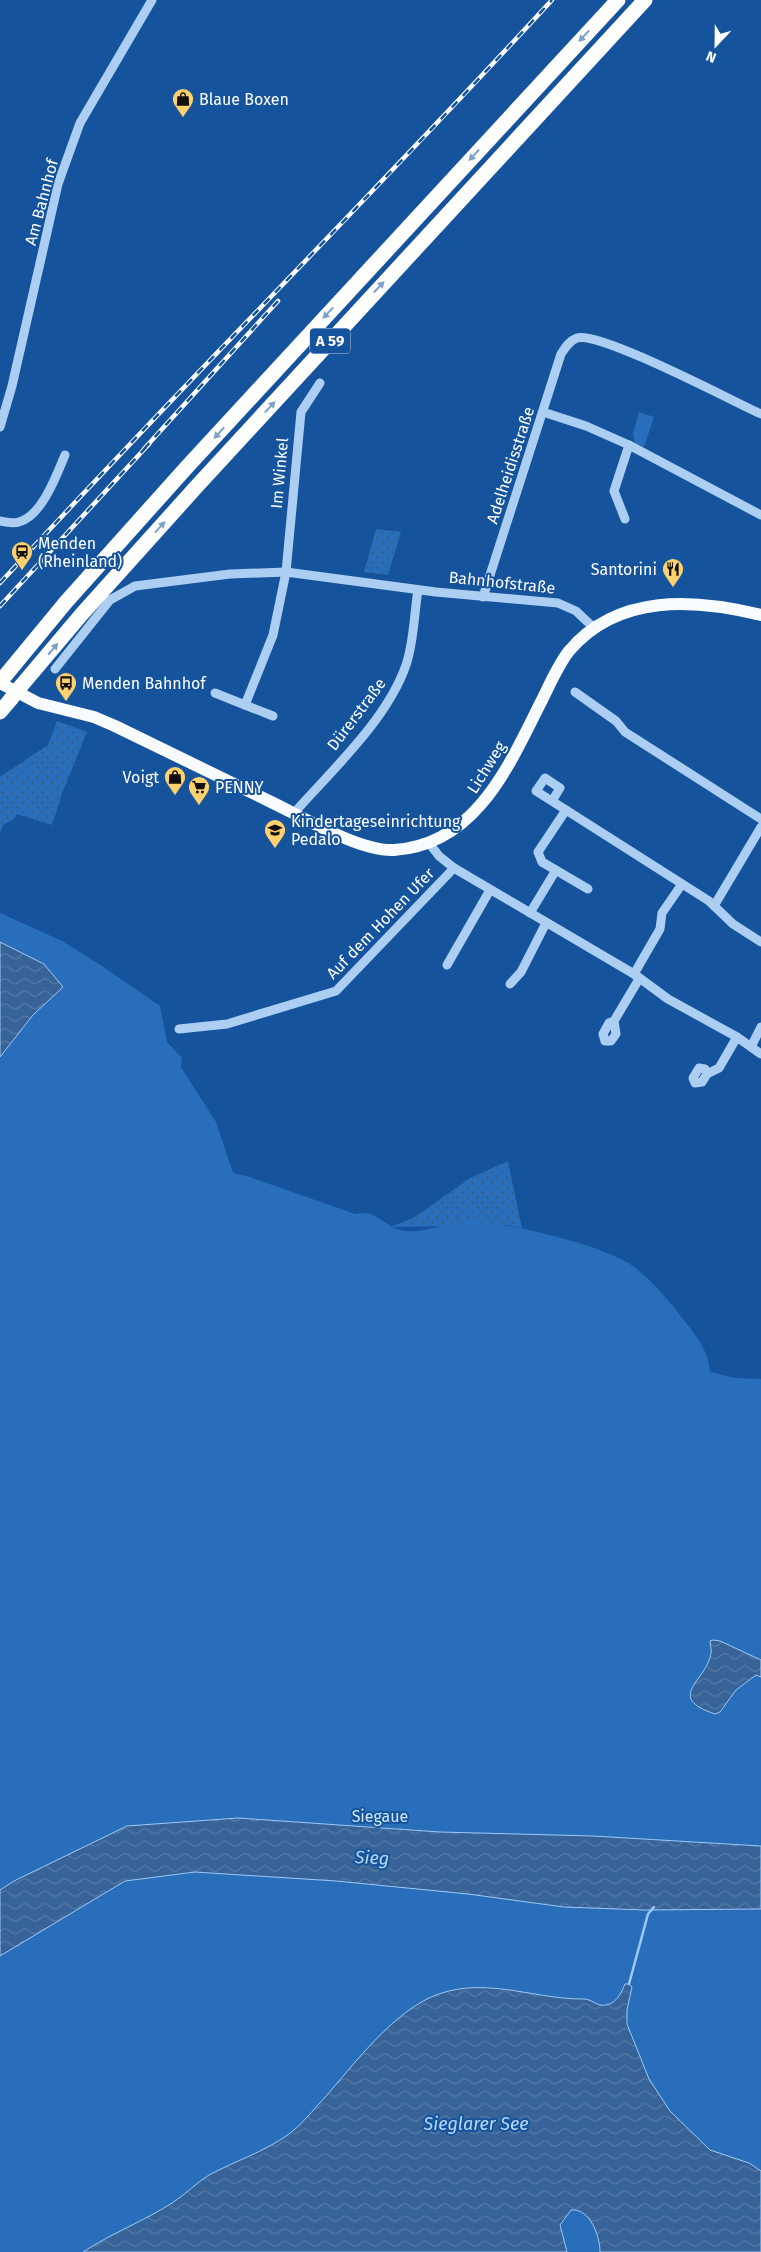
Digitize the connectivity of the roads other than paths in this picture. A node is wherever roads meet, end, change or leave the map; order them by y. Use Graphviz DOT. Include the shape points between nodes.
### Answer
graph roads {
  1 [pos="152,0"];
  2 [pos="618,0"];
  3 [pos="644,0"];
  4 [pos="320,383"];
  5 [pos="543,412"];
  6 [pos="761,414"];
  7 [pos="0,427"];
  8 [pos="629,445"];
  9 [pos="65,456"];
  10 [pos="761,515"];
  11 [pos="625,519"];
  12 [pos="0,521"];
  13 [pos="286,572"];
  14 [pos="418,590"];
  15 [pos="483,597"];
  16 [pos="761,615"];
  17 [pos="595,629"];
  18 [pos="55,669"];
  19 [pos="2,680"];
  20 [pos="574,692"];
  21 [pos="215,693"];
  22 [pos="245,705"];
  23 [pos="0,712"];
  24 [pos="273,716"];
  25 [pos="552,801"];
  26 [pos="566,810"];
  27 [pos="294,813"];
  28 [pos="761,818"];
  29 [pos="761,828"];
  30 [pos="429,843"];
  31 [pos="454,868"];
  32 [pos="556,870"];
  33 [pos="682,884"];
  34 [pos="588,889"];
  35 [pos="490,890"];
  36 [pos="714,906"];
  37 [pos="530,913"];
  38 [pos="546,923"];
  39 [pos="761,942"];
  40 [pos="447,965"];
  41 [pos="636,976"];
  42 [pos="510,984"];
  43 [pos="614,1021"];
  44 [pos="761,1027"];
  45 [pos="179,1029"];
  46 [pos="737,1036"];
  47 [pos="751,1048"];
  48 [pos="761,1054"];
  49 [pos="707,1074"];
  1 -- 7 [label="street, Am Bahnhof" via="80,123 58,184"];
  2 -- 19 [label="highway, A 59, one-way" via="186,468 66,602"];
  23 -- 3 [label="highway, A 59, one-way, bridge" via="81,615 197,486"];
  4 -- 13 [label="street, Im Winkel" via="301,412"];
  5 -- 6 [label="street, Adelheidisstraße" via="561,354 568,343 577,338 590,338 697,382"];
  5 -- 8 [label="street"];
  5 -- 15 [label="street, Adelheidisstraße"];
  8 -- 10 [label="street"];
  8 -- 11 [label="street" via="614,491"];
  9 -- 12 [label="street" via="48,495 31,514 18,522"];
  13 -- 14 [label="street, Bahnhofstraße"];
  13 -- 18 [label="street, Bahnhofstraße" via="230,574 135,586 110,600"];
  13 -- 22 [label="street" via="273,635"];
  14 -- 15 [label="street, Bahnhofstraße"];
  14 -- 27 [label="street, Dürerstraße" via="407,662 395,690 362,736"];
  15 -- 17 [label="street, Bahnhofstraße" via="558,603 576,611"];
  16 -- 17 [label="main road" via="711,605 675,603 638,608"];
  17 -- 30 [label="main road, Lichweg" via="569,651 486,799 462,824"];
  19 -- 27 [label="main road, Lichweg" via="38,704 94,717"];
  20 -- 28 [label="street" via="616,720 625,732"];
  21 -- 22 [label="street"];
  22 -- 24 [label="street"];
  25 -- 26 [label="street"];
  26 -- 32 [label="street" via="538,852 542,862"];
  26 -- 33 [label="street"];
  27 -- 30 [label="main road, Lichweg" via="368,847 394,850"];
  29 -- 36 [label="street"];
  30 -- 31 [label="street"];
  31 -- 35 [label="street"];
  31 -- 45 [label="street, Auf dem Hohen Ufer" via="336,991 226,1024"];
  32 -- 34 [label="street"];
  32 -- 37 [label="street"];
  33 -- 36 [label="street"];
  33 -- 41 [label="street" via="662,913 660,929"];
  35 -- 37 [label="street"];
  35 -- 40 [label="street"];
  36 -- 39 [label="street" via="733,924"];
  37 -- 38 [label="street"];
  38 -- 41 [label="street"];
  38 -- 42 [label="street" via="522,972"];
  41 -- 43 [label="street"];
  41 -- 46 [label="street" via="668,999"];
  44 -- 47 [label="street"];
  46 -- 47 [label="street"];
  46 -- 49 [label="street" via="719,1068"];
  47 -- 48 [label="street"];
}
